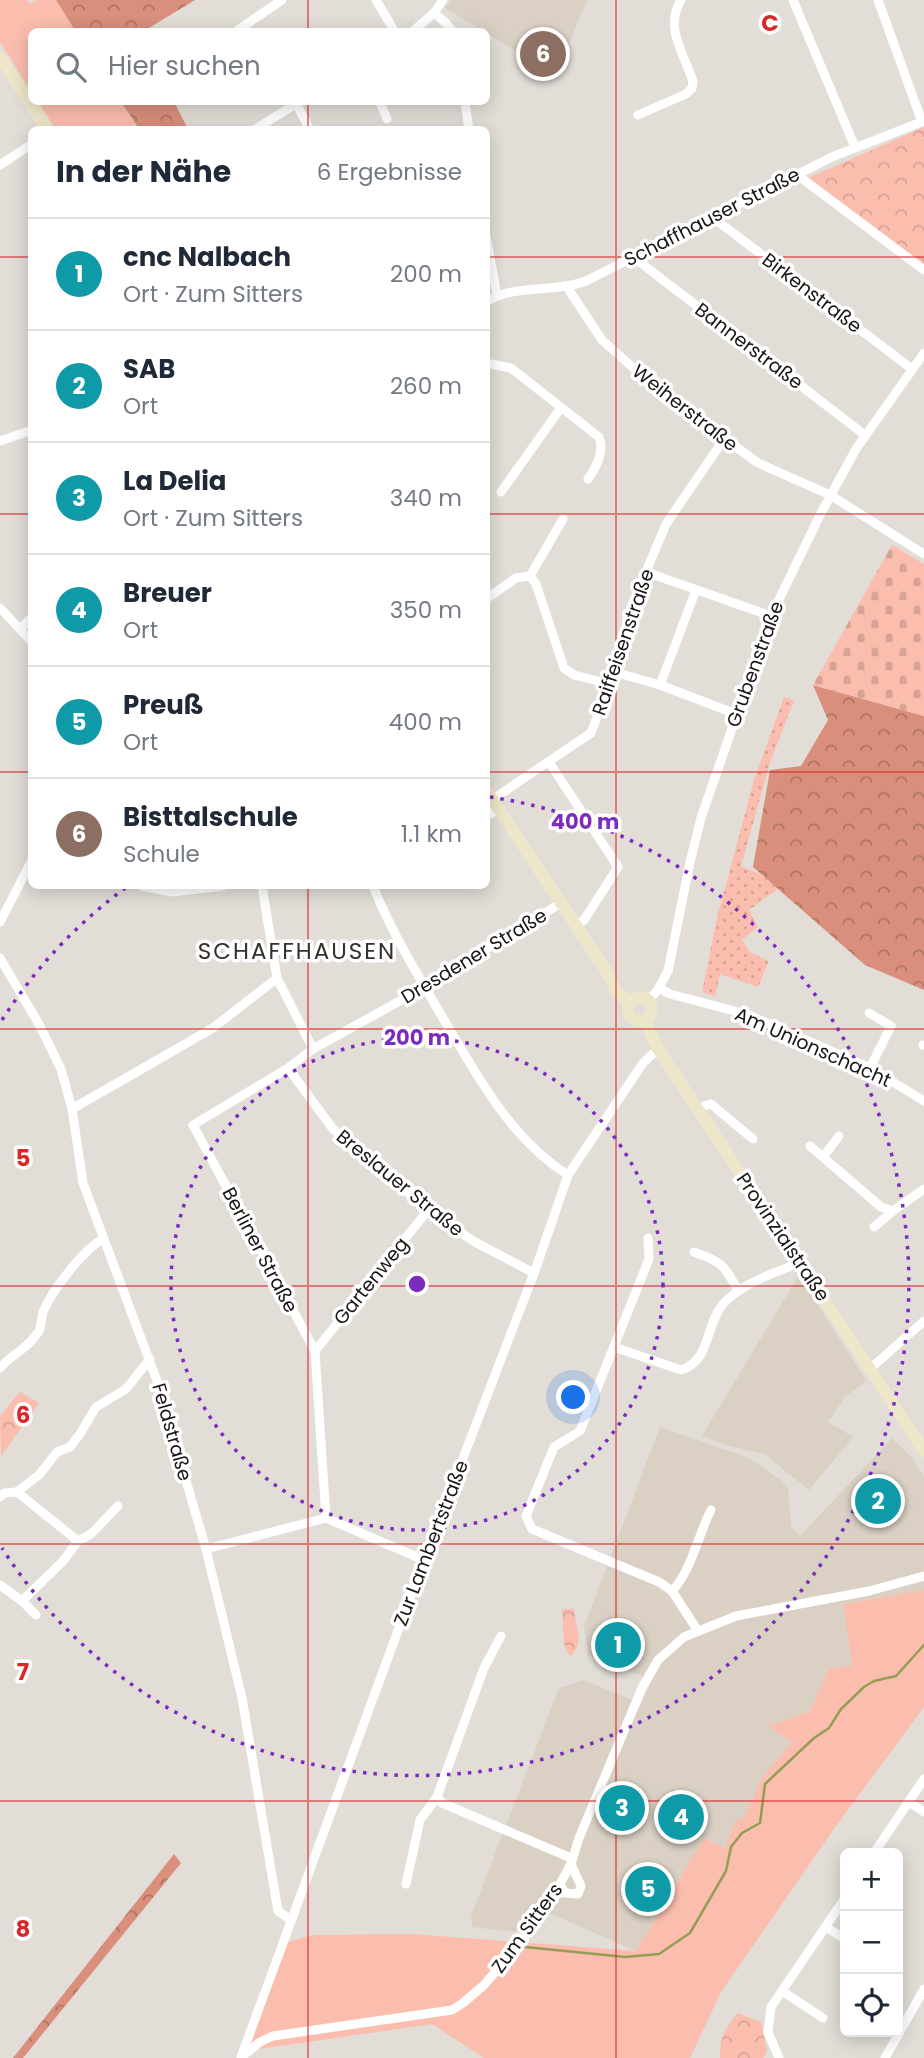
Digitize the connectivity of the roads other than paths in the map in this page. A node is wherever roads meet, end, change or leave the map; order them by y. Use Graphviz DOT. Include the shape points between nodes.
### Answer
graph roads {
  1 [pos="282,0"];
  2 [pos="376,0"];
  3 [pos="443,0"];
  4 [pos="681,0"];
  5 [pos="793,0"];
  6 [pos="878,0"];
  7 [pos="434,13"];
  8 [pos="241,28"];
  9 [pos="393,28"];
  10 [pos="417,28"];
  11 [pos="449,28"];
  12 [pos="0,57"];
  13 [pos="28,100"];
  14 [pos="32,105"];
  15 [pos="293,105"];
  16 [pos="299,105"];
  17 [pos="381,105"];
  18 [pos="465,105"];
  19 [pos="638,115"];
  20 [pos="387,119"];
  21 [pos="923,121"];
  22 [pos="45,126"];
  23 [pos="260,126"];
  24 [pos="308,126"];
  25 [pos="468,126"];
  26 [pos="28,147"];
  27 [pos="855,147"];
  28 [pos="0,165"];
  29 [pos="796,174"];
  30 [pos="712,217"];
  31 [pos="490,257"];
  32 [pos="633,257"];
  33 [pos="924,270"];
  34 [pos="567,287"];
  35 [pos="497,295"];
  36 [pos="490,299"];
  37 [pos="924,353"];
  38 [pos="490,367"];
  39 [pos="912,369"];
  40 [pos="560,409"];
  41 [pos="28,431"];
  42 [pos="865,435"];
  43 [pos="724,439"];
  44 [pos="0,441"];
  45 [pos="588,480"];
  46 [pos="501,492"];
  47 [pos="830,495"];
  48 [pos="563,519"];
  49 [pos="924,554"];
  50 [pos="646,572"];
  51 [pos="530,576"];
  52 [pos="696,590"];
  53 [pos="490,596"];
  54 [pos="0,608"];
  55 [pos="771,616"];
  56 [pos="28,621"];
  57 [pos="20,629"];
  58 [pos="28,638"];
  59 [pos="614,672"];
  60 [pos="610,684"];
  61 [pos="660,685"];
  62 [pos="736,714"];
  63 [pos="549,761"];
  64 [pos="493,799"];
  65 [pos="28,868"];
  66 [pos="157,889"];
  67 [pos="198,889"];
  68 [pos="262,889"];
  69 [pos="374,889"];
  70 [pos="561,903"];
  71 [pos="0,922"];
  72 [pos="575,925"];
  73 [pos="0,958"];
  74 [pos="277,978"];
  75 [pos="425,987"];
  76 [pos="659,988"];
  77 [pos="648,1000"];
  78 [pos="630,1003"];
  79 [pos="869,1013"];
  80 [pos="645,1021"];
  81 [pos="313,1049"];
  82 [pos="658,1049"];
  83 [pos="288,1068"];
  84 [pos="870,1068"];
  85 [pos="924,1101"];
  86 [pos="696,1108"];
  87 [pos="72,1109"];
  88 [pos="839,1136"];
  89 [pos="753,1139"];
  90 [pos="810,1146"];
  91 [pos="823,1157"];
  92 [pos="568,1175"];
  93 [pos="924,1189"];
  94 [pos="428,1210"];
  95 [pos="893,1211"];
  96 [pos="874,1227"];
  97 [pos="648,1238"];
  98 [pos="103,1239"];
  99 [pos="694,1252"];
  100 [pos="799,1263"];
  101 [pos="534,1273"];
  102 [pos="738,1290"];
  103 [pos="924,1321"];
  104 [pos="614,1347"];
  105 [pos="315,1351"];
  106 [pos="150,1359"];
  107 [pos="0,1368"];
  108 [pos="871,1368"];
  109 [pos="924,1451"];
  110 [pos="18,1492"];
  111 [pos="0,1497"];
  112 [pos="118,1506"];
  113 [pos="712,1510"];
  114 [pos="326,1518"];
  115 [pos="78,1541"];
  116 [pos="206,1549"];
  117 [pos="424,1560"];
  118 [pos="924,1576"];
  119 [pos="0,1585"];
  120 [pos="672,1591"];
  121 [pos="22,1601"];
  122 [pos="36,1615"];
  123 [pos="698,1631"];
  124 [pos="501,1636"];
  125 [pos="924,1779"];
  126 [pos="437,1797"];
  127 [pos="909,1802"];
  128 [pos="924,1812"];
  129 [pos="877,1848"];
  130 [pos="571,1861"];
  131 [pos="406,1884"];
  132 [pos="560,1885"];
  133 [pos="840,1906"];
  134 [pos="291,1920"];
  135 [pos="826,1927"];
  136 [pos="840,1937"];
  137 [pos="924,1989"];
  138 [pos="782,1991"];
  139 [pos="823,2018"];
  140 [pos="903,2019"];
  141 [pos="894,2037"];
  142 [pos="241,2057"];
  143 [pos="779,2058"];
  144 [pos="885,2058"];
  1 -- 8 [label="street"];
  2 -- 9 [label="street"];
  3 -- 7 [label="street"];
  4 -- 19 [label="street" via="674,32 692,88"];
  5 -- 27 [label="street"];
  6 -- 21 [label="street"];
  7 -- 10 [label="street"];
  7 -- 11 [label="street"];
  12 -- 13 [label="street"];
  14 -- 22 [label="street"];
  15 -- 23 [label="street"];
  16 -- 24 [label="street"];
  17 -- 20 [label="street"];
  18 -- 25 [label="street"];
  21 -- 27 [label="street, Schaffhauser Straße"];
  26 -- 28 [label="street"];
  27 -- 29 [label="street, Schaffhauser Straße"];
  29 -- 30 [label="street, Schaffhauser Straße"];
  29 -- 33 [label="street"];
  30 -- 32 [label="street, Schaffhauser Straße"];
  30 -- 39 [label="street, Birkenstraße"];
  31 -- 35 [label="street"];
  32 -- 34 [label="street, Schaffhauser Straße"];
  32 -- 42 [label="street, Bannerstraße"];
  34 -- 35 [label="street, Schaffhauser Straße"];
  34 -- 43 [label="street, Weiherstraße" via="602,340"];
  35 -- 36 [label="street"];
  37 -- 39 [label="street, Grubenstraße"];
  38 -- 40 [label="street" via="511,368"];
  39 -- 42 [label="street, Grubenstraße"];
  40 -- 45 [label="street" via="602,443"];
  40 -- 46 [label="street"];
  41 -- 44 [label="street"];
  42 -- 47 [label="street, Grubenstraße"];
  43 -- 47 [label="street, Weiherstraße" via="765,467"];
  43 -- 50 [label="street, Raiffeisenstraße" via="666,524"];
  47 -- 49 [label="street, Weiherstraße"];
  47 -- 55 [label="street, Grubenstraße"];
  48 -- 51 [label="street"];
  50 -- 52 [label="street"];
  50 -- 59 [label="street, Raiffeisenstraße" via="630,610"];
  51 -- 53 [label="street" via="516,578"];
  51 -- 60 [label="street" via="564,668"];
  52 -- 55 [label="street"];
  52 -- 61 [label="street"];
  54 -- 57 [label="street"];
  55 -- 62 [label="street, Grubenstraße"];
  56 -- 57 [label="street"];
  57 -- 58 [label="street"];
  59 -- 60 [label="street, Raiffeisenstraße"];
  59 -- 61 [label="street"];
  60 -- 63 [label="street, Raiffeisenstraße" via="587,737"];
  61 -- 62 [label="street"];
  62 -- 76 [label="street, Grubenstraße" via="701,818 668,971"];
  63 -- 64 [label="street"];
  63 -- 72 [label="street" via="618,867 584,920"];
  64 -- 70 [label="street"];
  65 -- 71 [label="street"];
  66 -- 67 [label="street"];
  68 -- 74 [label="street"];
  69 -- 75 [label="street"];
  70 -- 72 [label="street"];
  70 -- 75 [label="street, Dresdener Straße"];
  72 -- 78 [label="street" via="616,991"];
  73 -- 87 [label="street, Feldstraße" via="61,1069"];
  74 -- 81 [label="street"];
  74 -- 87 [label="street" via="213,1028"];
  75 -- 81 [label="street, Dresdener Straße"];
  75 -- 92 [label="street" via="513,1127 550,1164"];
  76 -- 77 [label="street, Grubenstraße"];
  76 -- 84 [label="street, Am Unionschacht" via="746,1014"];
  77 -- 78 [label="street" via="637,998"];
  77 -- 80 [label="street" via="652,1012"];
  78 -- 80 [label="street" via="630,1017"];
  79 -- 84 [label="street" via="891,1026"];
  80 -- 82 [label="street, Provinzialstraße"];
  81 -- 83 [label="street, Berliner Straße"];
  82 -- 86 [label="street, Provinzialstraße"];
  82 -- 92 [label="street, Zur Lambertstraße" via="643,1063"];
  83 -- 94 [label="street, Breslauer Straße" via="332,1129"];
  83 -- 105 [label="street, Berliner Straße" via="194,1125"];
  84 -- 85 [label="street, Am Unionschacht"];
  86 -- 89 [label="street" via="711,1104"];
  86 -- 100 [label="street, Provinzialstraße"];
  87 -- 98 [label="street, Feldstraße" via="83,1183"];
  88 -- 91 [label="street"];
  90 -- 91 [label="street"];
  91 -- 95 [label="street" via="881,1207"];
  92 -- 101 [label="street, Zur Lambertstraße"];
  93 -- 95 [label="street"];
  94 -- 101 [label="street, Breslauer Straße" via="473,1241"];
  94 -- 105 [label="street, Gartenweg"];
  95 -- 96 [label="street"];
  97 -- 104 [label="street" via="649,1259"];
  98 -- 106 [label="street, Feldstraße"];
  98 -- 107 [label="street" via="92,1245 53,1294 40,1329 26,1348"];
  99 -- 102 [label="street" via="717,1261"];
  100 -- 102 [label="street"];
  100 -- 108 [label="street, Provinzialstraße"];
  101 -- 117 [label="street, Zur Lambertstraße"];
  102 -- 104 [label="street" via="721,1306 699,1360 691,1367 681,1370"];
  103 -- 108 [label="street"];
  104 -- 120 [label="street" via="580,1431 554,1447 526,1517 532,1529"];
  105 -- 114 [label="street, Berliner Straße"];
  106 -- 110 [label="street" via="126,1389 96,1406 69,1447 57,1452"];
  106 -- 116 [label="street, Feldstraße"];
  108 -- 109 [label="street, Provinzialstraße"];
  110 -- 111 [label="street"];
  110 -- 115 [label="street"];
  112 -- 115 [label="street"];
  113 -- 120 [label="street" via="681,1582"];
  114 -- 116 [label="street"];
  114 -- 117 [label="street"];
  115 -- 121 [label="street"];
  116 -- 134 [label="street, Feldstraße" via="242,1698 278,1911"];
  117 -- 134 [label="street, Zur Lambertstraße"];
  118 -- 123 [label="street, Zum Sitters" via="736,1616"];
  119 -- 121 [label="street"];
  120 -- 123 [label="street"];
  121 -- 122 [label="street"];
  123 -- 130 [label="street, Zum Sitters" via="658,1660 642,1688"];
  124 -- 126 [label="street" via="484,1668"];
  125 -- 127 [label="street"];
  126 -- 130 [label="street"];
  126 -- 131 [label="street" via="420,1820"];
  127 -- 128 [label="street"];
  127 -- 129 [label="street"];
  130 -- 132 [label="street, Zum Sitters"];
  130 -- 132 [label="street" via="581,1886 578,1894 565,1893"];
  132 -- 142 [label="street, Zum Sitters" via="522,1941 484,1985 452,2010 273,2035"];
  133 -- 135 [label="street"];
  134 -- 142 [label="street, Zur Lambertstraße"];
  135 -- 136 [label="street"];
  135 -- 138 [label="street"];
  137 -- 140 [label="street"];
  138 -- 139 [label="street"];
  138 -- 143 [label="street" via="771,2007 768,2032"];
  141 -- 144 [label="street"];
}
